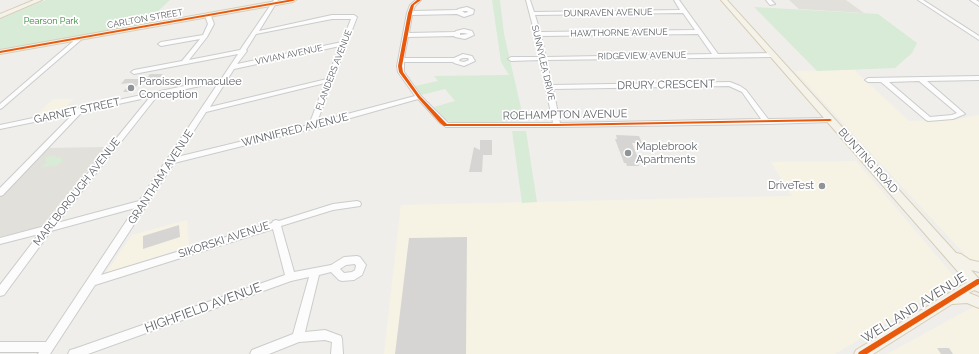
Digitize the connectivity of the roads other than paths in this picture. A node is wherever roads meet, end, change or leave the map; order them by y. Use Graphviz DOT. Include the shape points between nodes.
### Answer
graph roads {
  1 [pos="39,0"];
  2 [pos="293,0"];
  3 [pos="419,0"];
  4 [pos="528,0"];
  5 [pos="676,0"];
  6 [pos="724,0"];
  7 [pos="920,0"];
  8 [pos="972,0"];
  9 [pos="275,2"];
  10 [pos="979,4"];
  11 [pos="685,11"];
  12 [pos="458,12"];
  13 [pos="410,13"];
  14 [pos="532,14"];
  15 [pos="0,16"];
  16 [pos="208,16"];
  17 [pos="700,32"];
  18 [pos="255,33"];
  19 [pos="406,34"];
  20 [pos="457,34"];
  21 [pos="538,34"];
  22 [pos="205,36"];
  23 [pos="979,38"];
  24 [pos="79,39"];
  25 [pos="344,43"];
  26 [pos="161,44"];
  27 [pos="244,51"];
  28 [pos="0,52"];
  29 [pos="773,54"];
  30 [pos="716,55"];
  31 [pos="543,58"];
  32 [pos="510,59"];
  33 [pos="401,60"];
  34 [pos="455,60"];
  35 [pos="184,62"];
  36 [pos="233,67"];
  37 [pos="134,72"];
  38 [pos="979,78"];
  39 [pos="921,79"];
  40 [pos="225,80"];
  41 [pos="330,80"];
  42 [pos="868,80"];
  43 [pos="883,80"];
  44 [pos="549,87"];
  45 [pos="156,94"];
  46 [pos="419,97"];
  47 [pos="0,107"];
  48 [pos="80,110"];
  49 [pos="205,110"];
  50 [pos="830,120"];
  51 [pos="767,122"];
  52 [pos="557,125"];
  53 [pos="312,126"];
  54 [pos="2,128"];
  55 [pos="170,161"];
  56 [pos="0,193"];
  57 [pos="144,202"];
  58 [pos="357,204"];
  59 [pos="276,223"];
  60 [pos="48,228"];
  61 [pos="0,242"];
  62 [pos="947,250"];
  63 [pos="979,267"];
  64 [pos="333,268"];
  65 [pos="315,272"];
  66 [pos="290,277"];
  67 [pos="92,282"];
  68 [pos="978,283"];
  69 [pos="0,292"];
  70 [pos="949,299"];
  71 [pos="979,302"];
  72 [pos="298,337"];
  73 [pos="0,347"];
  74 [pos="47,350"];
  75 [pos="74,354"];
  76 [pos="256,354"];
  77 [pos="337,354"];
  78 [pos="861,354"];
  1 -- 15 [label="main road"];
  2 -- 9 [label="main road, CARLTON STREET"];
  3 -- 13 [label="street, ROEHAMPTON AVENUE" via="413,4"];
  4 -- 14 [label="street, SUNNYLEA DRIVE"];
  5 -- 11 [label="street"];
  6 -- 29 [label="main road, BUNTING ROAD"];
  7 -- 23 [label="street"];
  8 -- 10 [label="street"];
  9 -- 16 [label="main road, CARLTON STREET"];
  9 -- 18 [label="street, GRANTHAM AVENUE"];
  11 -- 14 [label="street, DUNRAVEN AVENUE"];
  11 -- 17 [label="street"];
  12 -- 13 [label="street"];
  13 -- 19 [label="street, ROEHAMPTON AVENUE"];
  14 -- 21 [label="street, SUNNYLEA DRIVE"];
  16 -- 22 [label="street" via="211,24"];
  16 -- 24 [label="main road, CARLTON STREET"];
  17 -- 21 [label="street, HAWTHORNE AVENUE"];
  17 -- 30 [label="street"];
  18 -- 25 [label="street, FLANDERS AVENUE" via="332,17 351,16 354,19"];
  18 -- 27 [label="street, GRANTHAM AVENUE"];
  19 -- 20 [label="street"];
  19 -- 33 [label="street, ROEHAMPTON AVENUE"];
  21 -- 31 [label="street, SUNNYLEA DRIVE"];
  22 -- 26 [label="street"];
  22 -- 35 [label="street"];
  24 -- 28 [label="main road, CARLTON STREET"];
  24 -- 47 [label="street"];
  25 -- 36 [label="street, VIVIAN AVENUE"];
  25 -- 41 [label="street, FLANDERS AVENUE"];
  27 -- 35 [label="street"];
  27 -- 36 [label="street, GRANTHAM AVENUE"];
  29 -- 30 [label="street, RIDGEVIEW AVENUE"];
  29 -- 50 [label="main road, BUNTING ROAD"];
  30 -- 31 [label="street, RIDGEVIEW AVENUE"];
  31 -- 32 [label="street, RIDGEVIEW AVENUE"];
  31 -- 44 [label="street, SUNNYLEA DRIVE"];
  33 -- 34 [label="street"];
  33 -- 46 [label="street, ROEHAMPTON AVENUE" via="401,72"];
  35 -- 37 [label="street"];
  36 -- 40 [label="street, GRANTHAM AVENUE"];
  38 -- 39 [label="street"];
  39 -- 43 [label="street"];
  39 -- 43 [label="street" via="962,114 928,119"];
  40 -- 45 [label="street, GARNET STREET"];
  40 -- 49 [label="street, GRANTHAM AVENUE"];
  41 -- 49 [label="street"];
  41 -- 53 [label="street, FLANDERS AVENUE"];
  42 -- 43 [label="street"];
  44 -- 51 [label="street, DRURY CRESCENT" via="730,84 744,91"];
  44 -- 52 [label="street, SUNNYLEA DRIVE"];
  45 -- 48 [label="street, GARNET STREET"];
  45 -- 60 [label="street, MARLBOROUGH AVENUE"];
  46 -- 52 [label="street, ROEHAMPTON AVENUE" via="446,125"];
  46 -- 53 [label="street, WINNIFRED AVENUE"];
  48 -- 54 [label="street, GARNET STREET"];
  48 -- 56 [label="street"];
  49 -- 55 [label="street, GRANTHAM AVENUE"];
  50 -- 51 [label="street, ROEHAMPTON AVENUE"];
  50 -- 62 [label="main road, BUNTING ROAD"];
  51 -- 52 [label="street, ROEHAMPTON AVENUE"];
  53 -- 55 [label="street, WINNIFRED AVENUE"];
  55 -- 57 [label="street, GRANTHAM AVENUE"];
  57 -- 60 [label="street"];
  57 -- 67 [label="street, GRANTHAM AVENUE"];
  58 -- 59 [label="street, SIKORSKI AVENUE" via="333,207"];
  59 -- 66 [label="street"];
  59 -- 67 [label="street, SIKORSKI AVENUE"];
  60 -- 61 [label="street"];
  60 -- 69 [label="street, MARLBOROUGH AVENUE"];
  62 -- 63 [label="main road" via="967,264"];
  62 -- 68 [label="main road, BUNTING ROAD"];
  64 -- 65 [label="street, HIGHFIELD AVENUE"];
  65 -- 66 [label="street, HIGHFIELD AVENUE"];
  65 -- 72 [label="street"];
  66 -- 75 [label="street, HIGHFIELD AVENUE"];
  67 -- 74 [label="street, GRANTHAM AVENUE"];
  68 -- 70 [label="main road, WELLAND AVENUE"];
  70 -- 71 [label="main road" via="968,298"];
  70 -- 78 [label="main road, WELLAND AVENUE"];
  72 -- 76 [label="street"];
  72 -- 77 [label="street" via="325,336 337,339"];
  73 -- 74 [label="street"];
}
